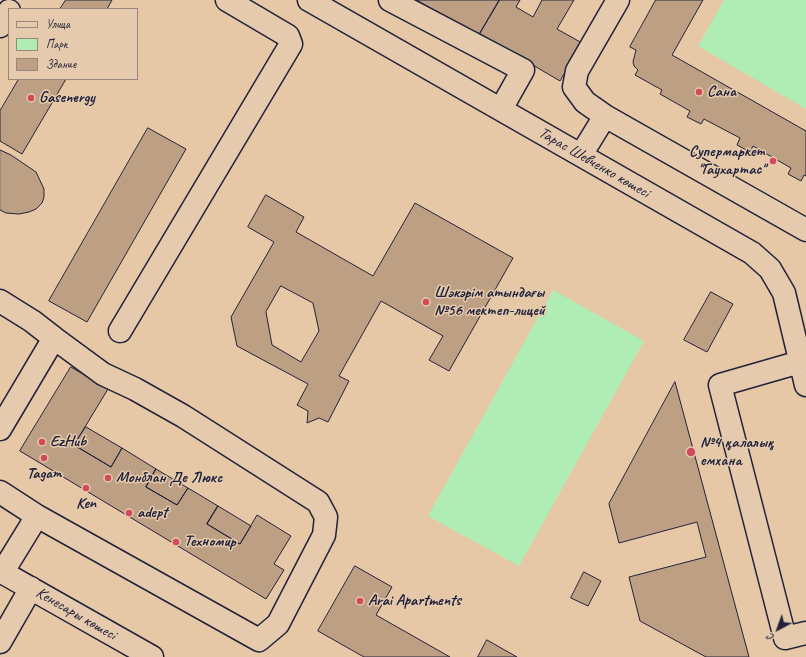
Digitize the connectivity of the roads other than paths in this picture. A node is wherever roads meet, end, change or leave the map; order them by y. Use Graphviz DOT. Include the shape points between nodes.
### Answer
graph roads {
  1 [pos="309,0"];
  2 [pos="390,0"];
  3 [pos="618,0"];
  4 [pos="231,1"];
  5 [pos="338,7"];
  6 [pos="8,13"];
  7 [pos="0,26"];
  8 [pos="501,109"];
  9 [pos="605,116"];
  10 [pos="581,155"];
  11 [pos="806,230"];
  12 [pos="0,301"];
  13 [pos="120,331"];
  14 [pos="54,338"];
  15 [pos="800,362"];
  16 [pos="806,384"];
  17 [pos="0,429"];
  18 [pos="0,492"];
  19 [pos="36,516"];
  20 [pos="1,572"];
  21 [pos="31,588"];
  22 [pos="806,633"];
  23 [pos="0,642"];
  24 [pos="152,657"];
  1 -- 5 [label="street, Тарас Шевченко көшесі"];
  2 -- 8 [label="street" via="522,70"];
  3 -- 9 [label="street" via="577,71 574,87 584,102"];
  4 -- 13 [label="street" via="288,36 291,44"];
  5 -- 8 [label="street, Тарас Шевченко көшесі"];
  6 -- 7 [label="street"];
  8 -- 10 [label="street, Тарас Шевченко көшесі"];
  9 -- 10 [label="street"];
  9 -- 11 [label="street"];
  10 -- 15 [label="street, Тарас Шевченко көшесі" via="752,253 770,269 784,292"];
  12 -- 14 [label="street"];
  14 -- 17 [label="street"];
  14 -- 19 [label="street" via="103,374 183,416 318,502 326,517 324,535 278,624 259,640"];
  15 -- 16 [label="street, Тарас Шевченко көшесі"];
  15 -- 22 [label="street" via="720,385 785,638"];
  18 -- 19 [label="street"];
  19 -- 20 [label="street"];
  20 -- 21 [label="street, Кенесары көшесі"];
  21 -- 23 [label="street"];
  21 -- 24 [label="street, Кенесары көшесі"];
}
